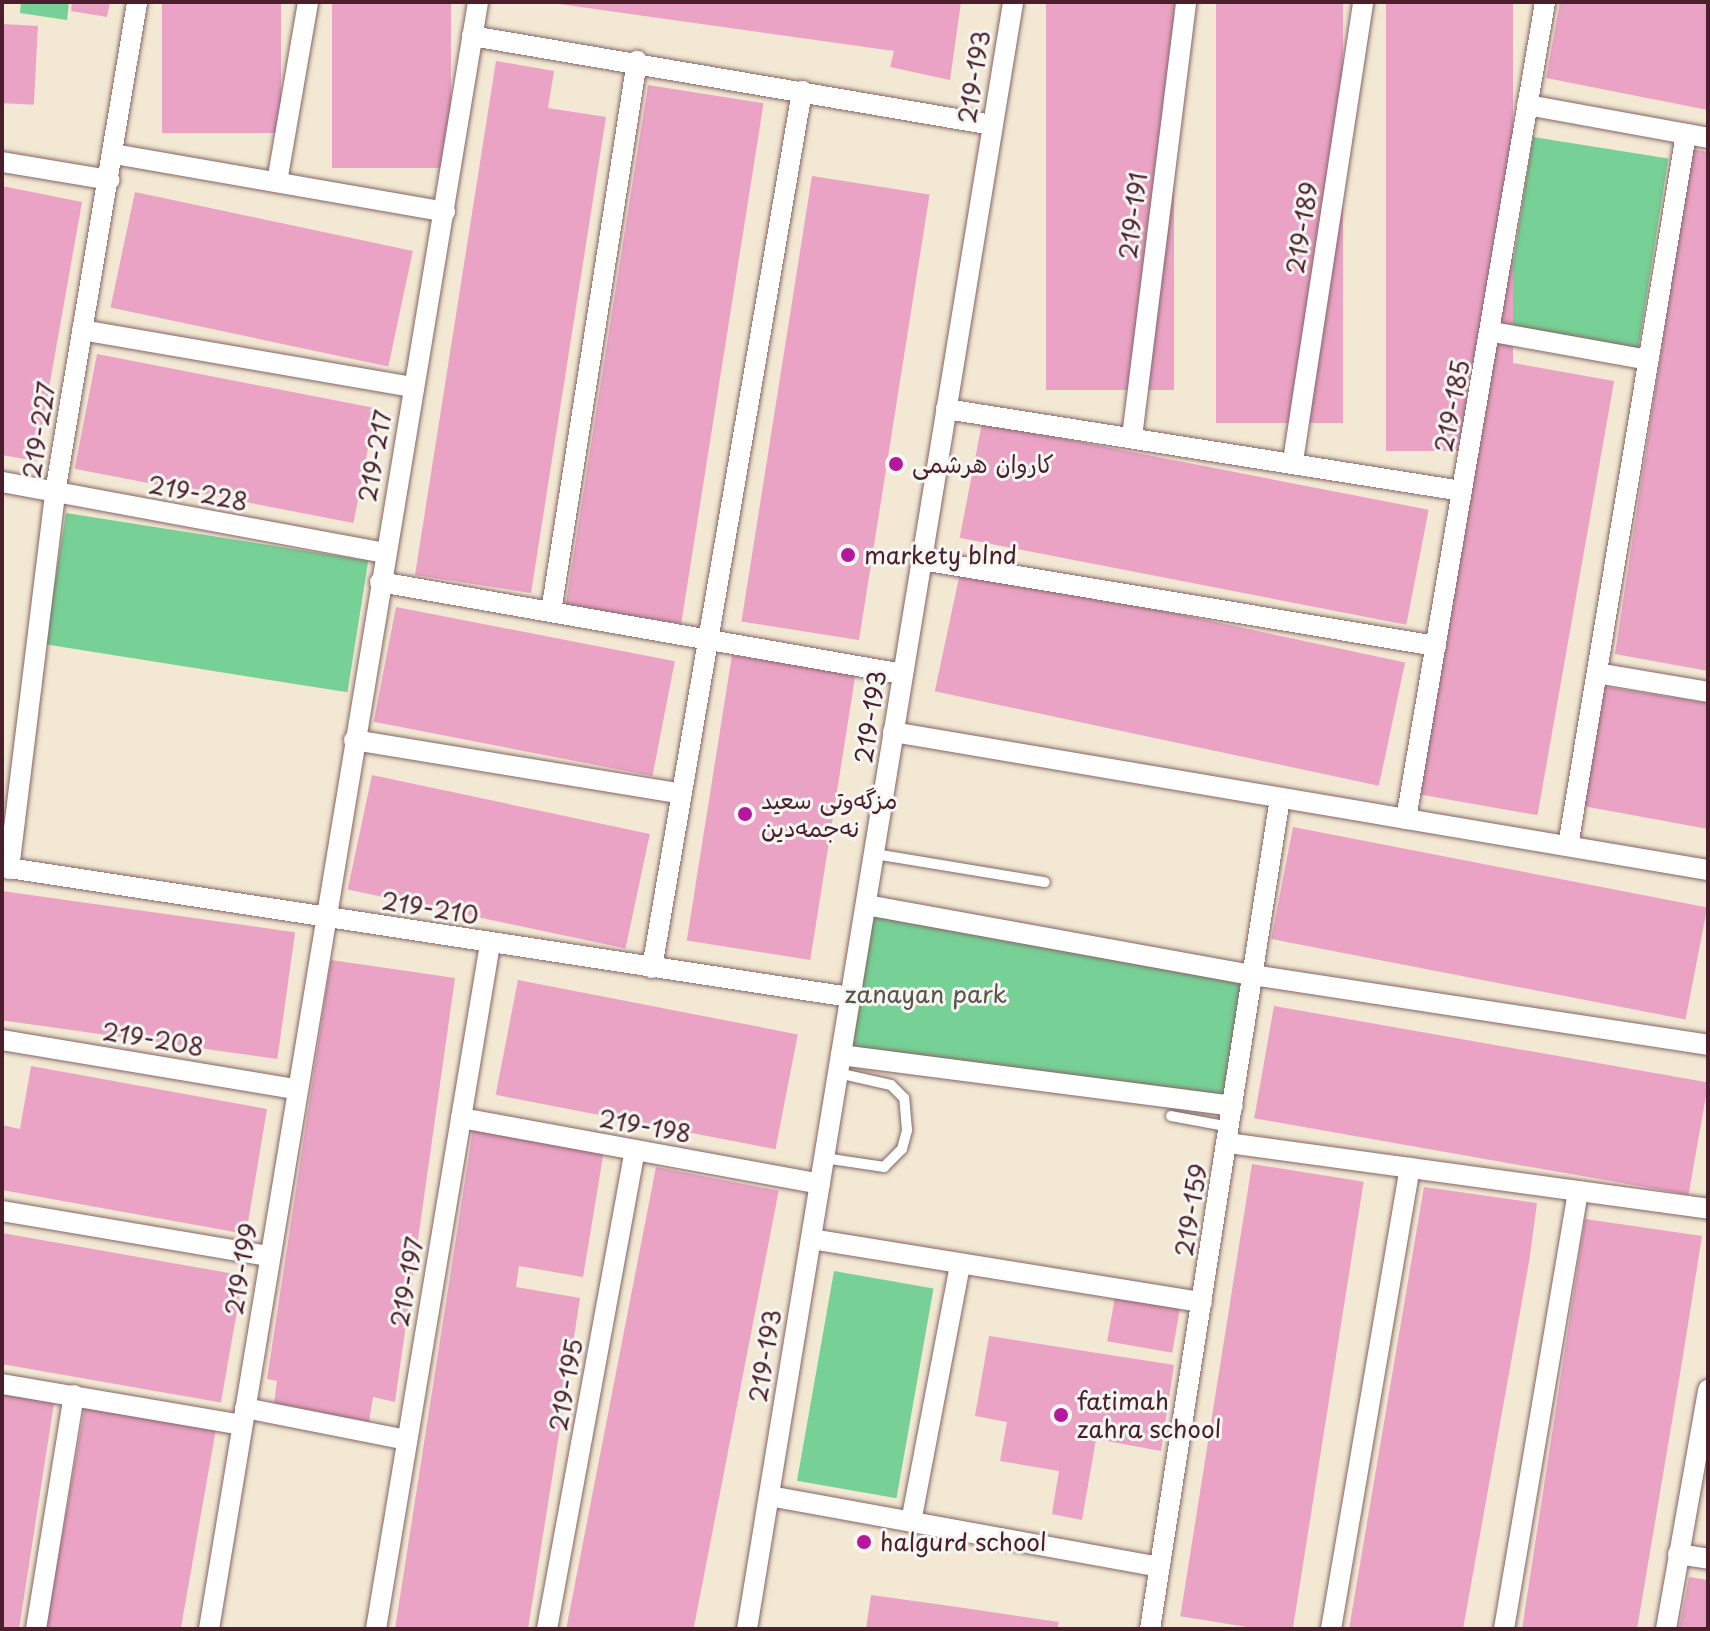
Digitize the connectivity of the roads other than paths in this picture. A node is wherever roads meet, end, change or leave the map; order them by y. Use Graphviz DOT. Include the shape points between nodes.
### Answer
graph roads {
  1 [pos="137,2"];
  2 [pos="308,2"];
  3 [pos="478,2"];
  4 [pos="1013,2"];
  5 [pos="1186,2"];
  6 [pos="1363,2"];
  7 [pos="1545,2"];
  8 [pos="472,36"];
  9 [pos="637,61"];
  10 [pos="802,91"];
  11 [pos="1527,105"];
  12 [pos="992,125"];
  13 [pos="1686,134"];
  14 [pos="1708,138"];
  15 [pos="114,154"];
  16 [pos="2,162"];
  17 [pos="110,180"];
  18 [pos="277,182"];
  19 [pos="445,212"];
  20 [pos="82,330"];
  21 [pos="1493,332"];
  22 [pos="1649,360"];
  23 [pos="413,387"];
  24 [pos="946,409"];
  25 [pos="1132,437"];
  26 [pos="1293,461"];
  27 [pos="2,482"];
  28 [pos="1462,491"];
  29 [pos="55,493"];
  30 [pos="385,553"];
  31 [pos="922,560"];
  32 [pos="380,582"];
  33 [pos="551,612"];
  34 [pos="708,640"];
  35 [pos="1436,646"];
  36 [pos="1597,673"];
  37 [pos="903,674"];
  38 [pos="1708,692"];
  39 [pos="893,732"];
  40 [pos="354,740"];
  41 [pos="682,794"];
  42 [pos="1280,798"];
  43 [pos="1406,819"];
  44 [pos="1568,846"];
  45 [pos="875,854"];
  46 [pos="5,868"];
  47 [pos="1708,870"];
  48 [pos="1045,882"];
  49 [pos="866,905"];
  50 [pos="324,918"];
  51 [pos="490,944"];
  52 [pos="652,968"];
  53 [pos="1252,975"];
  54 [pos="850,997"];
  55 [pos="2,1040"];
  56 [pos="1708,1045"];
  57 [pos="840,1064"];
  58 [pos="296,1089"];
  59 [pos="1171,1116"];
  60 [pos="461,1118"];
  61 [pos="1230,1125"];
  62 [pos="635,1151"];
  63 [pos="824,1158"];
  64 [pos="1410,1168"];
  65 [pos="820,1184"];
  66 [pos="1578,1191"];
  67 [pos="1708,1209"];
  68 [pos="2,1211"];
  69 [pos="811,1239"];
  70 [pos="269,1256"];
  71 [pos="960,1265"];
  72 [pos="1202,1302"];
  73 [pos="2,1384"];
  74 [pos="1708,1391"];
  75 [pos="74,1395"];
  76 [pos="243,1416"];
  77 [pos="407,1440"];
  78 [pos="769,1496"];
  79 [pos="911,1522"];
  80 [pos="1678,1554"];
  81 [pos="1708,1559"];
  82 [pos="1160,1567"];
  83 [pos="36,1629"];
  84 [pos="209,1629"];
  85 [pos="376,1629"];
  86 [pos="547,1629"];
  87 [pos="747,1629"];
  88 [pos="1150,1629"];
  89 [pos="1331,1629"];
  90 [pos="1504,1629"];
  91 [pos="1666,1629"];
  1 -- 15 [label="street, 219-227"];
  2 -- 18 [label="street"];
  3 -- 8 [label="street, 219-217"];
  4 -- 12 [label="street, 219-193"];
  5 -- 25 [label="street, 219-191"];
  6 -- 26 [label="street, 219-189"];
  7 -- 11 [label="street, 219-185"];
  8 -- 9 [label="street"];
  8 -- 19 [label="street, 219-217"];
  9 -- 10 [label="street"];
  9 -- 33 [label="street"];
  10 -- 12 [label="street"];
  10 -- 34 [label="street"];
  11 -- 13 [label="street"];
  11 -- 21 [label="street, 219-185"];
  12 -- 24 [label="street, 219-193"];
  13 -- 14 [label="street"];
  13 -- 22 [label="street"];
  15 -- 17 [label="street, 219-227"];
  15 -- 18 [label="street"];
  16 -- 17 [label="street"];
  17 -- 20 [label="street, 219-227"];
  18 -- 19 [label="street"];
  19 -- 23 [label="street, 219-217"];
  20 -- 23 [label="street"];
  20 -- 29 [label="street, 219-227"];
  21 -- 22 [label="street"];
  21 -- 28 [label="street, 219-185"];
  22 -- 36 [label="street"];
  23 -- 30 [label="street, 219-217"];
  24 -- 25 [label="street"];
  24 -- 31 [label="street, 219-193"];
  25 -- 26 [label="street"];
  26 -- 28 [label="street"];
  27 -- 29 [label="street, 219-228"];
  28 -- 35 [label="street, 219-185"];
  29 -- 30 [label="street, 219-228"];
  29 -- 46 [label="street, 219-227"];
  30 -- 32 [label="street, 219-217"];
  31 -- 35 [label="street"];
  31 -- 37 [label="street, 219-193"];
  32 -- 33 [label="street"];
  32 -- 40 [label="street, 219-217"];
  33 -- 34 [label="street"];
  34 -- 37 [label="street"];
  34 -- 41 [label="street"];
  35 -- 43 [label="street, 219-185"];
  36 -- 38 [label="street"];
  36 -- 44 [label="street"];
  37 -- 39 [label="street, 219-193"];
  39 -- 42 [label="street"];
  39 -- 45 [label="street, 219-193"];
  40 -- 41 [label="street"];
  40 -- 50 [label="street, 219-217"];
  41 -- 52 [label="street"];
  42 -- 43 [label="street"];
  42 -- 53 [label="street, 219-159"];
  43 -- 44 [label="street"];
  44 -- 47 [label="street"];
  45 -- 48 [label="lane"];
  45 -- 49 [label="street, 219-193"];
  46 -- 50 [label="street, 219-210"];
  49 -- 53 [label="street"];
  49 -- 54 [label="street, 219-193"];
  50 -- 51 [label="street, 219-210"];
  50 -- 58 [label="street, 219-199"];
  51 -- 52 [label="street, 219-210"];
  51 -- 60 [label="street, 219-197"];
  52 -- 54 [label="street, 219-210"];
  53 -- 56 [label="street"];
  53 -- 61 [label="street, 219-159"];
  54 -- 57 [label="street, 219-193"];
  55 -- 58 [label="street, 219-208"];
  57 -- 61 [label="street"];
  57 -- 63 [label="street, 219-193"];
  57 -- 63 [label="lane" via="891,1085 904,1098 907,1130 902,1149 884,1167"];
  58 -- 70 [label="street, 219-199"];
  59 -- 61 [label="lane"];
  60 -- 62 [label="street, 219-198"];
  60 -- 77 [label="street, 219-197"];
  61 -- 64 [label="street"];
  61 -- 72 [label="street, 219-159"];
  62 -- 65 [label="street, 219-198"];
  62 -- 86 [label="street, 219-195"];
  63 -- 65 [label="street, 219-193"];
  64 -- 66 [label="street"];
  64 -- 89 [label="street"];
  65 -- 69 [label="street, 219-193"];
  66 -- 67 [label="street"];
  66 -- 90 [label="street"];
  68 -- 70 [label="street"];
  69 -- 71 [label="street"];
  69 -- 78 [label="street, 219-193"];
  70 -- 76 [label="street, 219-199"];
  71 -- 72 [label="street"];
  71 -- 79 [label="street"];
  72 -- 82 [label="street, 219-159"];
  73 -- 75 [label="street"];
  74 -- 80 [label="street"];
  75 -- 76 [label="street"];
  75 -- 83 [label="street"];
  76 -- 77 [label="street"];
  76 -- 84 [label="street, 219-199"];
  77 -- 85 [label="street, 219-197"];
  78 -- 79 [label="street"];
  78 -- 87 [label="street, 219-193"];
  79 -- 82 [label="street"];
  80 -- 81 [label="street"];
  80 -- 91 [label="street"];
  82 -- 88 [label="street, 219-159"];
}
